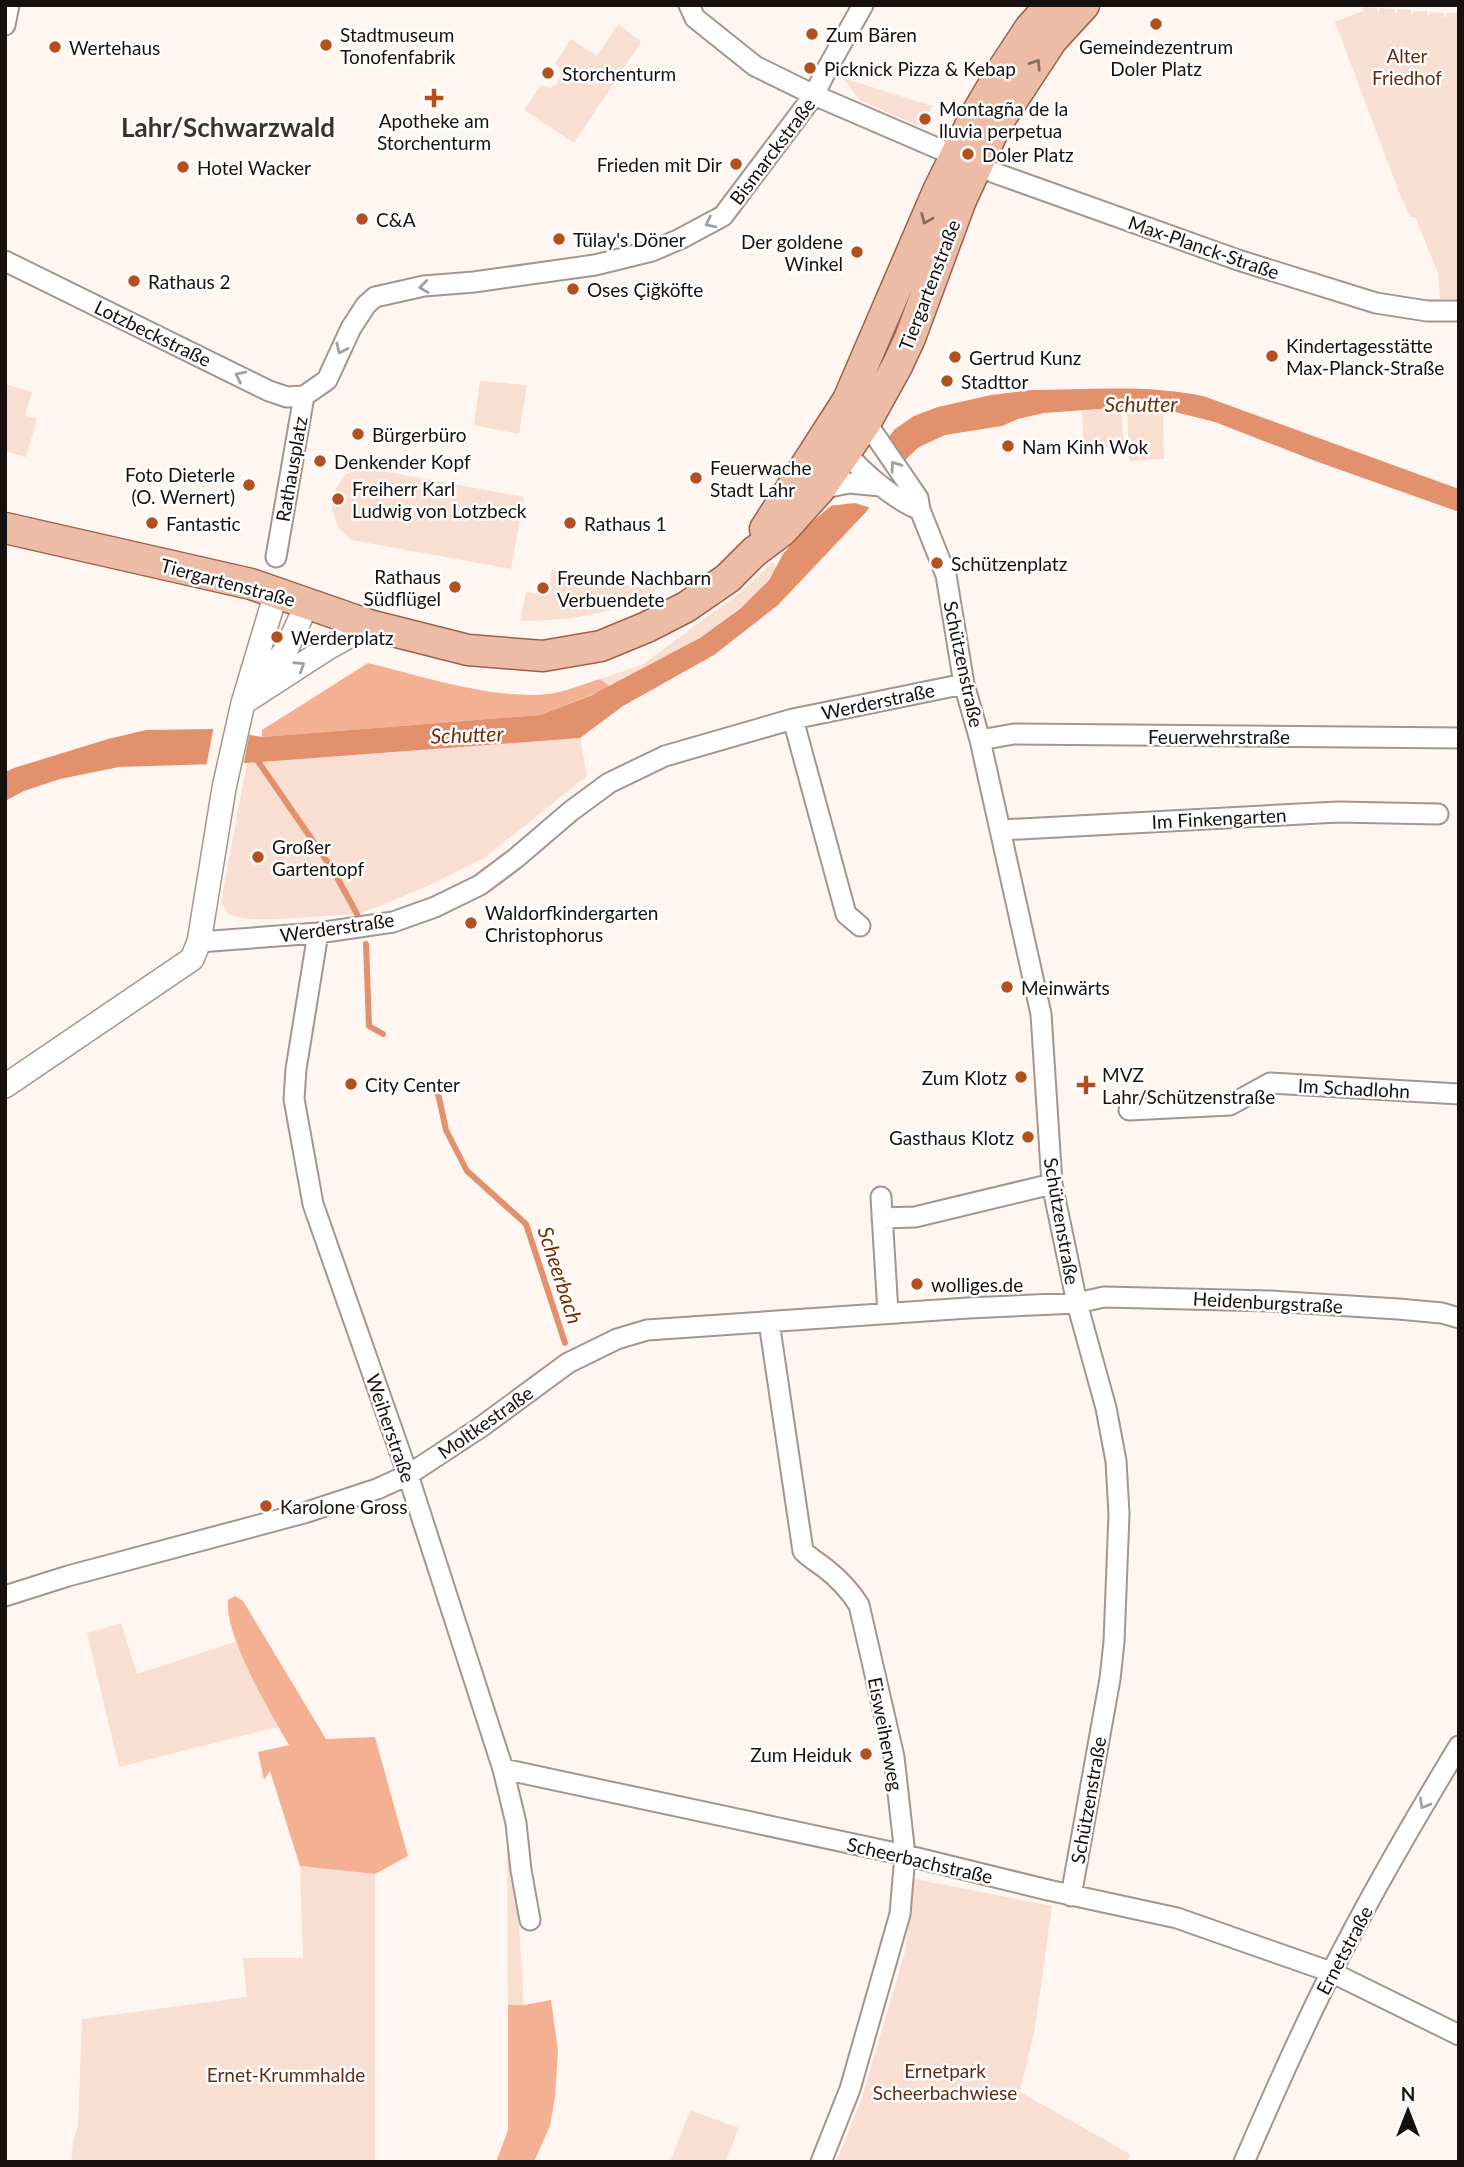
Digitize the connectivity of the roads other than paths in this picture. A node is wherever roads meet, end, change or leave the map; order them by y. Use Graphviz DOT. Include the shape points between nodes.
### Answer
graph roads {
  1 [pos="9,5"];
  2 [pos="689,5"];
  3 [pos="863,5"];
  4 [pos="1052,5"];
  5 [pos="1084,5"];
  6 [pos="5,25"];
  7 [pos="814,95"];
  8 [pos="966,161"];
  9 [pos="5,261"];
  10 [pos="474,282"];
  11 [pos="1459,311"];
  12 [pos="304,396"];
  13 [pos="866,422"];
  14 [pos="831,425"];
  15 [pos="845,453"];
  16 [pos="881,486"];
  17 [pos="820,489"];
  18 [pos="920,510"];
  19 [pos="5,528"];
  20 [pos="754,552"];
  21 [pos="276,557"];
  22 [pos="276,593"];
  23 [pos="307,604"];
  24 [pos="369,625"];
  25 [pos="964,684"];
  26 [pos="243,703"];
  27 [pos="793,719"];
  28 [pos="1459,738"];
  29 [pos="980,740"];
  30 [pos="1438,814"];
  31 [pos="1000,830"];
  32 [pos="860,926"];
  33 [pos="318,933"];
  34 [pos="199,942"];
  35 [pos="5,1086"];
  36 [pos="1459,1094"];
  37 [pos="1129,1110"];
  38 [pos="1052,1184"];
  39 [pos="881,1197"];
  40 [pos="882,1218"];
  41 [pos="1077,1303"];
  42 [pos="888,1313"];
  43 [pos="1459,1318"];
  44 [pos="769,1322"];
  45 [pos="408,1475"];
  46 [pos="5,1596"];
  47 [pos="1459,1746"];
  48 [pos="503,1769"];
  49 [pos="905,1854"];
  50 [pos="1071,1896"];
  51 [pos="530,1920"];
  52 [pos="1331,1972"];
  53 [pos="1459,2035"];
  54 [pos="821,2162"];
  55 [pos="1244,2162"];
  1 -- 6 [label="street"];
  2 -- 7 [label="street" via="695,19 755,66"];
  3 -- 7 [label="street, Bismarckstraße"];
  4 -- 8 [label="main road, Tiergartenstraße" via="1030,29 975,116"];
  8 -- 5 [label="main road, Tiergartenstraße, one-way" via="996,125 1052,40"];
  7 -- 8 [label="street"];
  7 -- 10 [label="street, Bismarckstraße, one-way" via="723,216 652,251 595,265"];
  8 -- 11 [label="street, Max-Planck-Straße" via="1238,260 1376,303"];
  8 -- 13 [label="main road, Tiergartenstraße" via="961,200 910,338"];
  8 -- 14 [label="main road, Tiergartenstraße, one-way" via="938,191 848,400"];
  12 -- 9 [label="street, Lotzbeckstraße, one-way" via="269,391"];
  10 -- 12 [label="street, Rathausplatz, one-way" via="424,286 375,297 351,328 327,380"];
  12 -- 21 [label="street, Rathausplatz"];
  13 -- 15 [label="main road, Tiergartenstraße"];
  18 -- 13 [label="street, Schützenstraße, one-way" via="918,498"];
  14 -- 15 [label="street"];
  14 -- 20 [label="main road, Tiergartenstraße"];
  15 -- 16 [label="street"];
  15 -- 17 [label="main road, Tiergartenstraße"];
  16 -- 17 [label="street" via="849,483"];
  16 -- 18 [label="street"];
  17 -- 20 [label="main road, Tiergartenstraße" via="782,531"];
  18 -- 25 [label="street, Schützenstraße" via="946,575"];
  19 -- 22 [label="main road, Tiergartenstraße"];
  20 -- 24 [label="main road, Tiergartenstraße" via="728,578 686,607 601,646 542,656 468,650"];
  22 -- 23 [label="main road, Tiergartenstraße"];
  22 -- 26 [label="street"];
  23 -- 24 [label="main road, Tiergartenstraße"];
  23 -- 26 [label="street" via="286,650"];
  26 -- 24 [label="street, one-way"];
  25 -- 27 [label="street, Werderstraße"];
  25 -- 29 [label="street, Schützenstraße"];
  26 -- 34 [label="street"];
  27 -- 32 [label="street" via="846,914"];
  27 -- 33 [label="street, Werderstraße" via="665,756 609,783 480,885 435,907 393,922"];
  28 -- 29 [label="street, Feuerwehrstraße" via="1014,734"];
  29 -- 31 [label="street, Schützenstraße"];
  30 -- 31 [label="street, Im Finkengarten" via="1338,812"];
  31 -- 38 [label="street, Schützenstraße" via="1041,1014"];
  33 -- 34 [label="street, Werderstraße"];
  33 -- 45 [label="street, Weiherstraße" via="294,1099 313,1204"];
  34 -- 35 [label="street" via="183,967"];
  36 -- 37 [label="street, Im Schadlohn" via="1270,1083 1230,1105"];
  38 -- 40 [label="street" via="915,1217"];
  38 -- 41 [label="street, Schützenstraße"];
  39 -- 40 [label="street"];
  40 -- 42 [label="street"];
  41 -- 42 [label="street, Moltkestraße"];
  41 -- 43 [label="street, Heidenburgstraße" via="1104,1297 1270,1301 1398,1308"];
  41 -- 50 [label="street, Schützenstraße" via="1106,1408 1119,1514 1110,1679"];
  42 -- 44 [label="street, Moltkestraße"];
  44 -- 45 [label="street, Moltkestraße" via="647,1330 617,1339 568,1363"];
  44 -- 49 [label="street, Eisweiherweg" via="803,1551 850,1591 859,1605 894,1757"];
  45 -- 46 [label="street, Moltkestraße" via="304,1513"];
  45 -- 48 [label="street, Weiherstraße"];
  47 -- 52 [label="street, Ernetstraße, one-way"];
  48 -- 49 [label="street, Scheerbachstraße"];
  48 -- 51 [label="street, Weiherstraße"];
  49 -- 50 [label="street, Scheerbachstraße"];
  49 -- 54 [label="street, Eisweiherweg" via="900,1914 850,2089"];
  50 -- 52 [label="street, Scheerbachstraße" via="1177,1918"];
  52 -- 53 [label="street, Scheerbachstraße"];
  52 -- 55 [label="street, Ernetstraße"];
}
